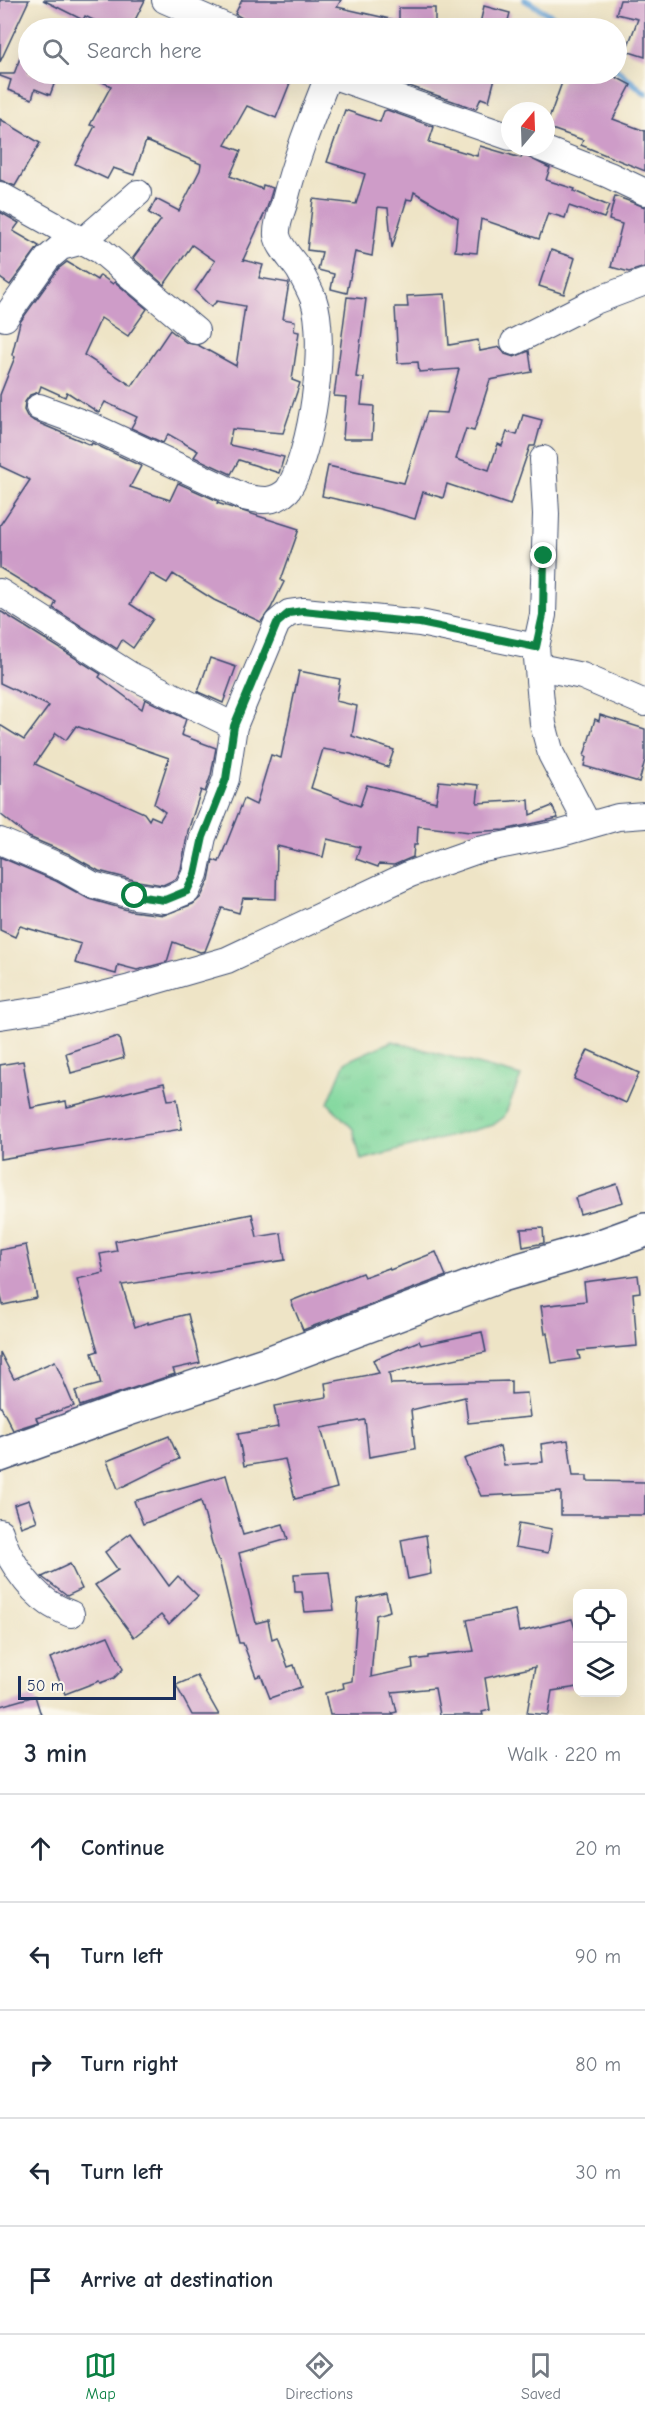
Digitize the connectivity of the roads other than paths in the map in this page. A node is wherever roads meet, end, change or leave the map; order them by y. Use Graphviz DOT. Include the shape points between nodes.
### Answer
graph roads {
  1 [pos="165,0"];
  2 [pos="206,18"];
  3 [pos="325,84"];
  4 [pos="358,84"];
  5 [pos="501,134"];
  6 [pos="555,154"];
  7 [pos="645,192"];
  8 [pos="138,193"];
  9 [pos="0,195"];
  10 [pos="83,241"];
  11 [pos="645,282"];
  12 [pos="5,318"];
  13 [pos="196,332"];
  14 [pos="514,342"];
  15 [pos="39,407"];
  16 [pos="543,459"];
  17 [pos="0,592"];
  18 [pos="538,657"];
  19 [pos="645,703"];
  20 [pos="234,726"];
  21 [pos="645,815"];
  22 [pos="588,825"];
  23 [pos="0,841"];
  24 [pos="0,1016"];
  25 [pos="645,1230"];
  26 [pos="0,1455"];
  27 [pos="0,1532"];
  28 [pos="71,1614"];
  1 -- 2 [label="street"];
  3 -- 15 [label="street" via="299,148 277,228 280,243 313,299 320,347 316,393 305,445 288,490 266,501 244,497 96,428"];
  4 -- 5 [label="street"];
  6 -- 7 [label="street"];
  8 -- 10 [label="street"];
  9 -- 10 [label="street"];
  10 -- 12 [label="street" via="61,247 47,259"];
  10 -- 13 [label="street" via="139,281"];
  11 -- 14 [label="street" via="595,301"];
  16 -- 18 [label="street" via="546,514"];
  17 -- 20 [label="street" via="130,675"];
  18 -- 19 [label="street"];
  18 -- 20 [label="street" via="420,623 303,611 289,613 277,623"];
  18 -- 22 [label="street" via="543,724 551,753"];
  20 -- 23 [label="street" via="226,779 203,837 195,874 181,895 165,900 93,885"];
  21 -- 22 [label="street"];
  22 -- 24 [label="street" via="478,850 410,874 227,960 46,1009"];
  25 -- 26 [label="street" via="502,1275 271,1362"];
  27 -- 28 [label="street" via="11,1558 37,1593"];
}
